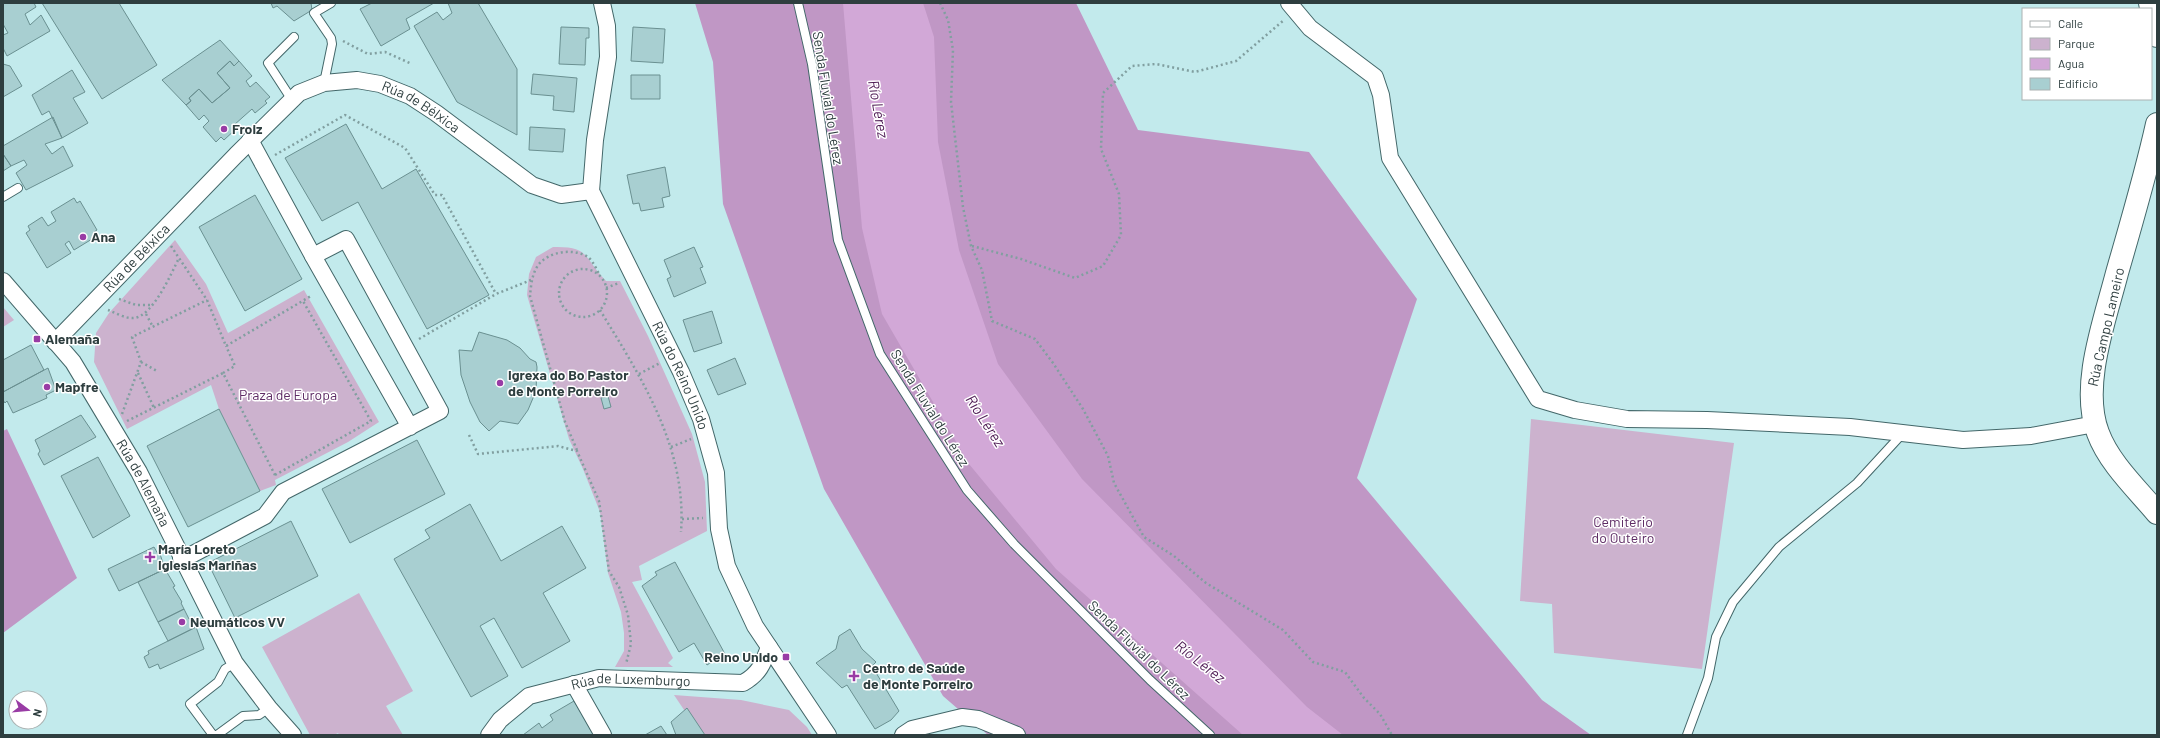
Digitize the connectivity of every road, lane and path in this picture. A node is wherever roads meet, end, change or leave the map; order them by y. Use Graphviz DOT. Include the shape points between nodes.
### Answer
graph roads {
  1 [pos="331,3"];
  2 [pos="602,3"];
  3 [pos="798,3"];
  4 [pos="940,3"];
  5 [pos="1292,7"];
  6 [pos="2152,12"];
  7 [pos="2157,36"];
  8 [pos="294,37"];
  9 [pos="331,38"];
  10 [pos="412,64"];
  11 [pos="324,83"];
  12 [pos="292,100"];
  13 [pos="2157,124"];
  14 [pos="250,140"];
  15 [pos="275,155"];
  16 [pos="18,188"];
  17 [pos="590,191"];
  18 [pos="3,197"];
  19 [pos="168,242"];
  20 [pos="971,246"];
  21 [pos="313,256"];
  22 [pos="179,258"];
  23 [pos="600,276"];
  24 [pos="531,280"];
  25 [pos="3,281"];
  26 [pos="625,281"];
  27 [pos="606,288"];
  28 [pos="496,294"];
  29 [pos="312,296"];
  30 [pos="116,297"];
  31 [pos="207,300"];
  32 [pos="303,301"];
  33 [pos="153,304"];
  34 [pos="105,308"];
  35 [pos="600,310"];
  36 [pos="146,314"];
  37 [pos="153,327"];
  38 [pos="417,340"];
  39 [pos="55,342"];
  40 [pos="226,346"];
  41 [pos="664,361"];
  42 [pos="141,362"];
  43 [pos="157,371"];
  44 [pos="138,372"];
  45 [pos="222,373"];
  46 [pos="639,374"];
  47 [pos="154,408"];
  48 [pos="119,420"];
  49 [pos="122,424"];
  50 [pos="2095,424"];
  51 [pos="410,427"];
  52 [pos="1903,433"];
  53 [pos="468,435"];
  54 [pos="697,436"];
  55 [pos="671,446"];
  56 [pos="577,450"];
  57 [pos="275,475"];
  58 [pos="278,480"];
  59 [pos="2157,513"];
  60 [pos="711,518"];
  61 [pos="682,519"];
  62 [pos="682,532"];
  63 [pos="181,558"];
  64 [pos="769,647"];
  65 [pos="235,663"];
  66 [pos="624,670"];
  67 [pos="574,684"];
  68 [pos="269,708"];
  69 [pos="213,735"];
  70 [pos="217,735"];
  71 [pos="294,735"];
  72 [pos="489,735"];
  73 [pos="603,735"];
  74 [pos="828,735"];
  75 [pos="903,735"];
  76 [pos="1017,735"];
  77 [pos="1210,735"];
  78 [pos="1392,735"];
  79 [pos="1687,735"];
  1 -- 9 [label="lane" via="314,13"];
  2 -- 17 [label="street" via="608,26 608,57"];
  3 -- 77 [label="lane, Senda Fluvial do Lérez" via="812,64 838,240 880,354 968,490 1014,544 1150,680"];
  4 -- 20 [label="path" via="948,20 953,50 951,102 955,151 962,207"];
  5 -- 20 [label="path" via="1236,61 1195,72 1156,64 1132,66 1104,93 1101,149 1119,194 1121,235 1103,266 1075,278 1021,259"];
  5 -- 52 [label="street" via="1310,28 1375,77 1382,95 1390,158 1538,399 1575,410 1627,419 1850,427"];
  6 -- 7 [label="street"];
  8 -- 12 [label="lane" via="268,62"];
  9 -- 10 [label="path" via="343,41 368,54 385,52"];
  9 -- 11 [label="lane"];
  11 -- 12 [label="street, Rúa de Bélxica" via="299,93"];
  11 -- 17 [label="street, Rúa de Bélxica" via="357,80 380,84 410,96 532,185 561,194"];
  12 -- 14 [label="street, Rúa de Bélxica"];
  13 -- 50 [label="street, Rúa Campo Lameiro" via="2096,362 2091,394"];
  14 -- 21 [label="street"];
  14 -- 39 [label="street, Rúa de Bélxica"];
  15 -- 28 [label="path" via="345,115 405,148 435,194 442,196"];
  16 -- 18 [label="lane"];
  17 -- 64 [label="street, Rúa do Reino Unido" via="681,372 701,419 716,473 719,529 727,566 755,626"];
  19 -- 22 [label="path"];
  20 -- 78 [label="path" via="982,270 992,321 1036,339 1053,363 1083,409 1108,456 1114,483 1144,537 1174,556 1206,584 1283,630 1313,662 1345,672 1364,698 1380,714"];
  21 -- 51 [label="street"];
  21 -- 51 [label="street" via="346,239 440,411"];
  22 -- 31 [label="path"];
  22 -- 33 [label="path"];
  23 -- 24 [label="path" via="588,258 576,253 562,252 540,262"];
  23 -- 27 [label="path"];
  23 -- 35 [label="path" via="585,269 573,271 564,278 558,293 562,304 570,313 585,317"];
  24 -- 28 [label="path"];
  24 -- 56 [label="path" via="530,296 565,422"];
  25 -- 39 [label="street, Rúa de Alemaña"];
  26 -- 27 [label="path"];
  27 -- 35 [label="path" via="607,296"];
  28 -- 38 [label="path"];
  29 -- 32 [label="path"];
  30 -- 33 [label="path" via="136,306"];
  31 -- 37 [label="path"];
  31 -- 40 [label="path"];
  32 -- 40 [label="path"];
  32 -- 57 [label="path" via="371,420"];
  33 -- 36 [label="path"];
  34 -- 36 [label="path" via="127,317 135,318"];
  35 -- 46 [label="path"];
  36 -- 37 [label="path"];
  37 -- 42 [label="path" via="132,337"];
  39 -- 63 [label="street, Rúa de Alemaña" via="74,362 140,472"];
  40 -- 45 [label="path" via="235,366"];
  41 -- 46 [label="path"];
  42 -- 43 [label="path"];
  42 -- 44 [label="path"];
  44 -- 47 [label="path"];
  44 -- 48 [label="path"];
  45 -- 47 [label="path"];
  45 -- 57 [label="path"];
  46 -- 55 [label="path"];
  47 -- 49 [label="path"];
  50 -- 52 [label="street" via="2031,436 1963,440"];
  50 -- 59 [label="street, Rúa Campo Lameiro" via="2113,459"];
  51 -- 63 [label="street" via="283,492 265,516"];
  52 -- 79 [label="lane" via="1857,483 1779,547 1733,602 1716,637 1708,678"];
  53 -- 56 [label="path" via="478,454 558,446"];
  54 -- 55 [label="path"];
  55 -- 61 [label="path" via="680,478"];
  56 -- 66 [label="path" via="599,501 609,571 619,587 628,615 631,644"];
  57 -- 58 [label="path"];
  60 -- 61 [label="path"];
  61 -- 62 [label="path"];
  63 -- 65 [label="street, Rúa de Alemaña"];
  64 -- 67 [label="street, Rúa de Luxemburgo" via="760,669 754,677 743,684 599,678"];
  64 -- 74 [label="street, Rúa do Reino Unido"];
  65 -- 68 [label="street, Rúa de Alemaña"];
  65 -- 69 [label="lane" via="226,669 218,682 190,704"];
  67 -- 72 [label="street, Rúa de Luxemburgo" via="529,696 500,720"];
  67 -- 73 [label="street"];
  68 -- 70 [label="lane" via="259,715 243,716"];
  68 -- 71 [label="street, Rúa de Alemaña"];
  75 -- 76 [label="street" via="912,729 962,717 978,719"];
}
